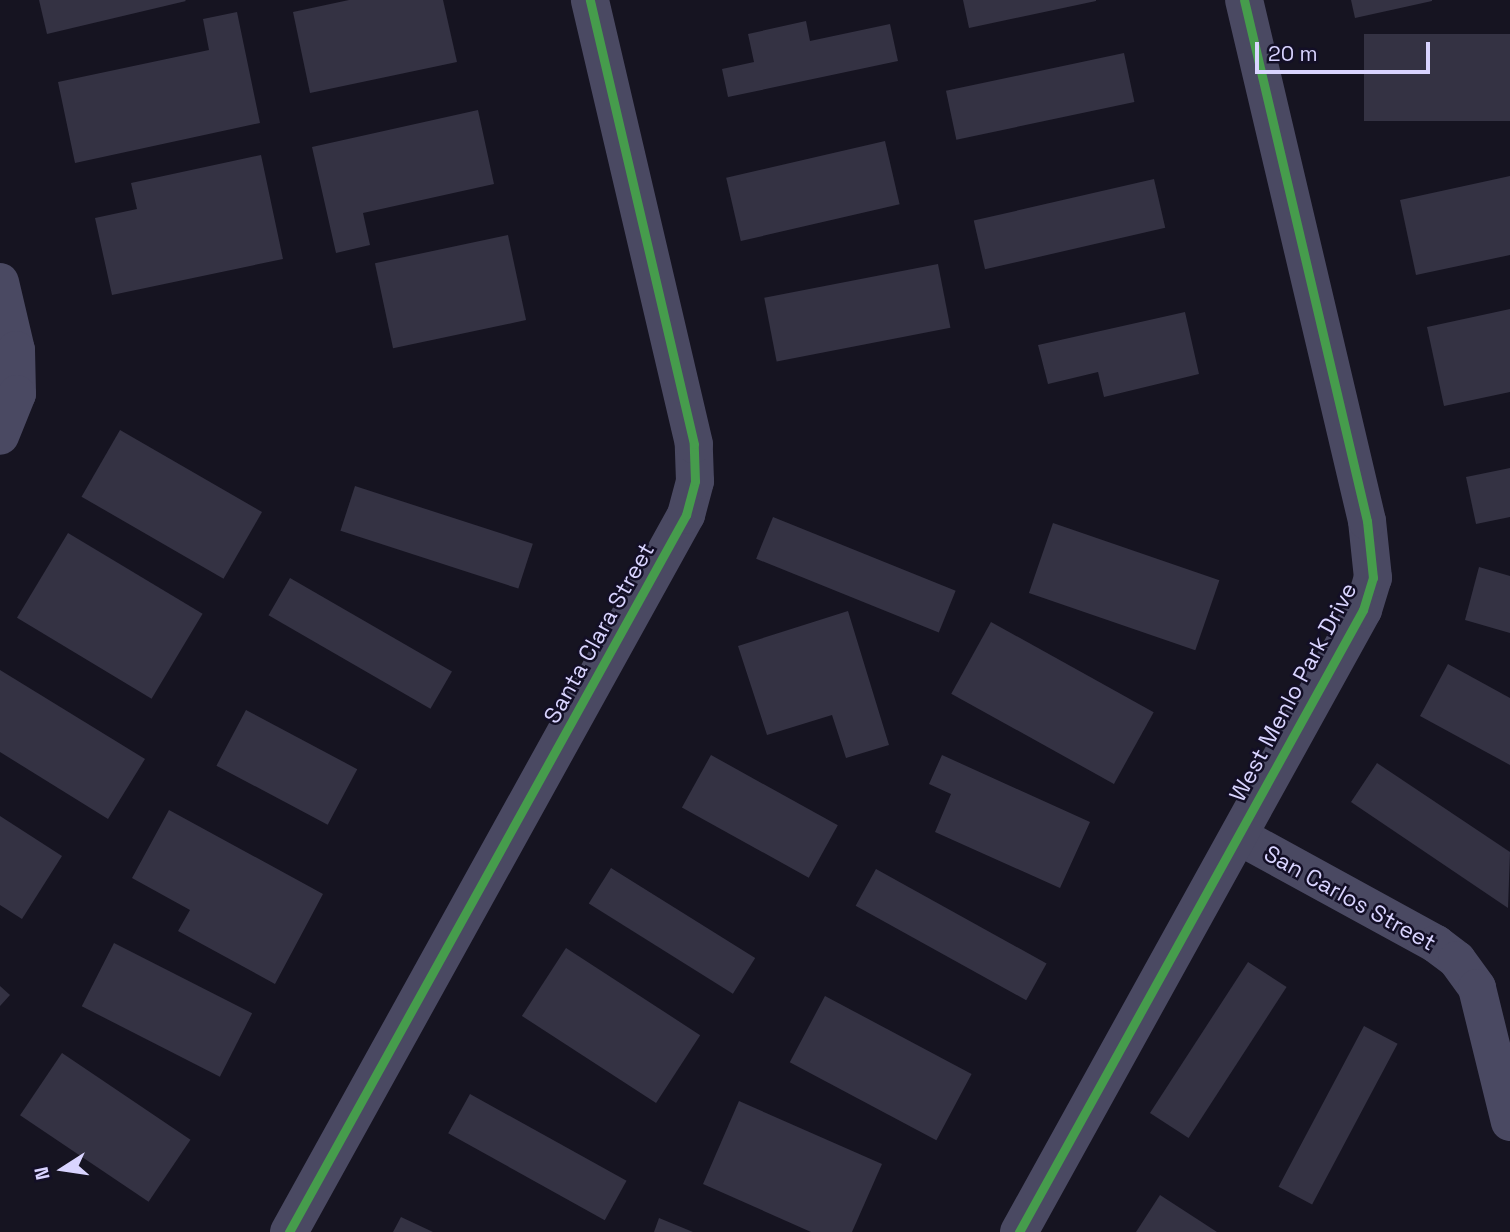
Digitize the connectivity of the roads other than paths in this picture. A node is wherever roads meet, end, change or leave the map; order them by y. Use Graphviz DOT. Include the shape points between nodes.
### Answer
graph roads {
  1 [pos="590,0"];
  2 [pos="1244,0"];
  3 [pos="0,282"];
  4 [pos="0,436"];
  5 [pos="1239,836"];
  6 [pos="1510,1122"];
  7 [pos="289,1232"];
  8 [pos="1019,1232"];
  1 -- 7 [label="street, Santa Clara Street" via="694,444 695,481 686,515"];
  2 -- 5 [label="street, West Menlo Park Drive" via="1374,552 1373,578 1363,610"];
  3 -- 4 [label="street" via="16,350 17,394"];
  5 -- 6 [label="street, San Carlos Street" via="1436,944 1457,960 1477,988"];
  5 -- 8 [label="street, West Menlo Park Drive"];
}
